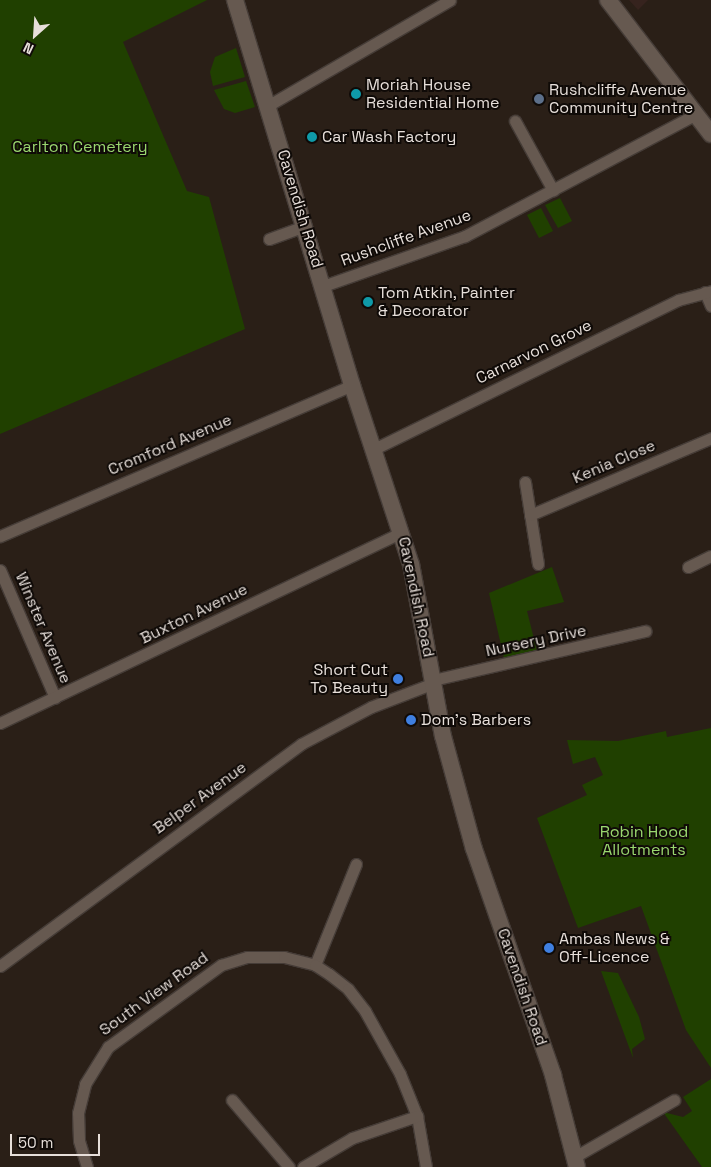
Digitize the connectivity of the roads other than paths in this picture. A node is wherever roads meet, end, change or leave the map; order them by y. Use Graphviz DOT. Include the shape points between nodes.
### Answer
graph roads {
  1 [pos="235,0"];
  2 [pos="450,0"];
  3 [pos="608,0"];
  4 [pos="269,105"];
  5 [pos="696,114"];
  6 [pos="515,120"];
  7 [pos="710,130"];
  8 [pos="553,190"];
  9 [pos="305,226"];
  10 [pos="270,240"];
  11 [pos="323,286"];
  12 [pos="708,292"];
  13 [pos="711,306"];
  14 [pos="352,384"];
  15 [pos="711,438"];
  16 [pos="374,449"];
  17 [pos="525,482"];
  18 [pos="530,515"];
  19 [pos="402,532"];
  20 [pos="0,536"];
  21 [pos="711,556"];
  22 [pos="538,564"];
  23 [pos="688,567"];
  24 [pos="0,570"];
  25 [pos="645,631"];
  26 [pos="434,682"];
  27 [pos="55,698"];
  28 [pos="0,723"];
  29 [pos="356,864"];
  30 [pos="315,965"];
  31 [pos="0,966"];
  32 [pos="232,1100"];
  33 [pos="674,1100"];
  34 [pos="417,1116"];
  35 [pos="577,1161"];
  36 [pos="87,1167"];
  37 [pos="289,1167"];
  38 [pos="303,1167"];
  39 [pos="426,1167"];
  1 -- 4 [label="street, Cavendish Road"];
  2 -- 4 [label="street"];
  3 -- 5 [label="street"];
  4 -- 9 [label="street, Cavendish Road"];
  5 -- 7 [label="street"];
  5 -- 8 [label="street, Rushcliffe Avenue"];
  6 -- 8 [label="street"];
  8 -- 11 [label="street, Rushcliffe Avenue" via="465,236"];
  9 -- 10 [label="street"];
  9 -- 11 [label="street, Cavendish Road"];
  11 -- 14 [label="street, Cavendish Road"];
  12 -- 13 [label="street"];
  12 -- 16 [label="street, Carnarvon Grove" via="678,300"];
  14 -- 16 [label="street, Cavendish Road"];
  14 -- 20 [label="street, Cromford Avenue"];
  15 -- 18 [label="street, Kenia Close"];
  16 -- 19 [label="street, Cavendish Road"];
  17 -- 18 [label="street"];
  18 -- 22 [label="street"];
  19 -- 26 [label="street, Cavendish Road" via="420,603"];
  19 -- 27 [label="street, Buxton Avenue"];
  21 -- 23 [label="street"];
  24 -- 27 [label="street, Winster Avenue"];
  25 -- 26 [label="street, Nursery Drive"];
  26 -- 31 [label="street, Belper Avenue" via="371,707 301,744"];
  26 -- 35 [label="street, Cavendish Road" via="443,736 474,849 553,1074"];
  27 -- 28 [label="street, Buxton Avenue"];
  29 -- 30 [label="street"];
  30 -- 34 [label="street, South View Road" via="348,989 365,1011 393,1059"];
  30 -- 36 [label="street, South View Road" via="275,957 247,957 221,965 108,1047 85,1084 78,1113 79,1140"];
  32 -- 37 [label="street"];
  33 -- 35 [label="street"];
  34 -- 38 [label="street" via="352,1138"];
  34 -- 39 [label="street, South View Road"];
}
